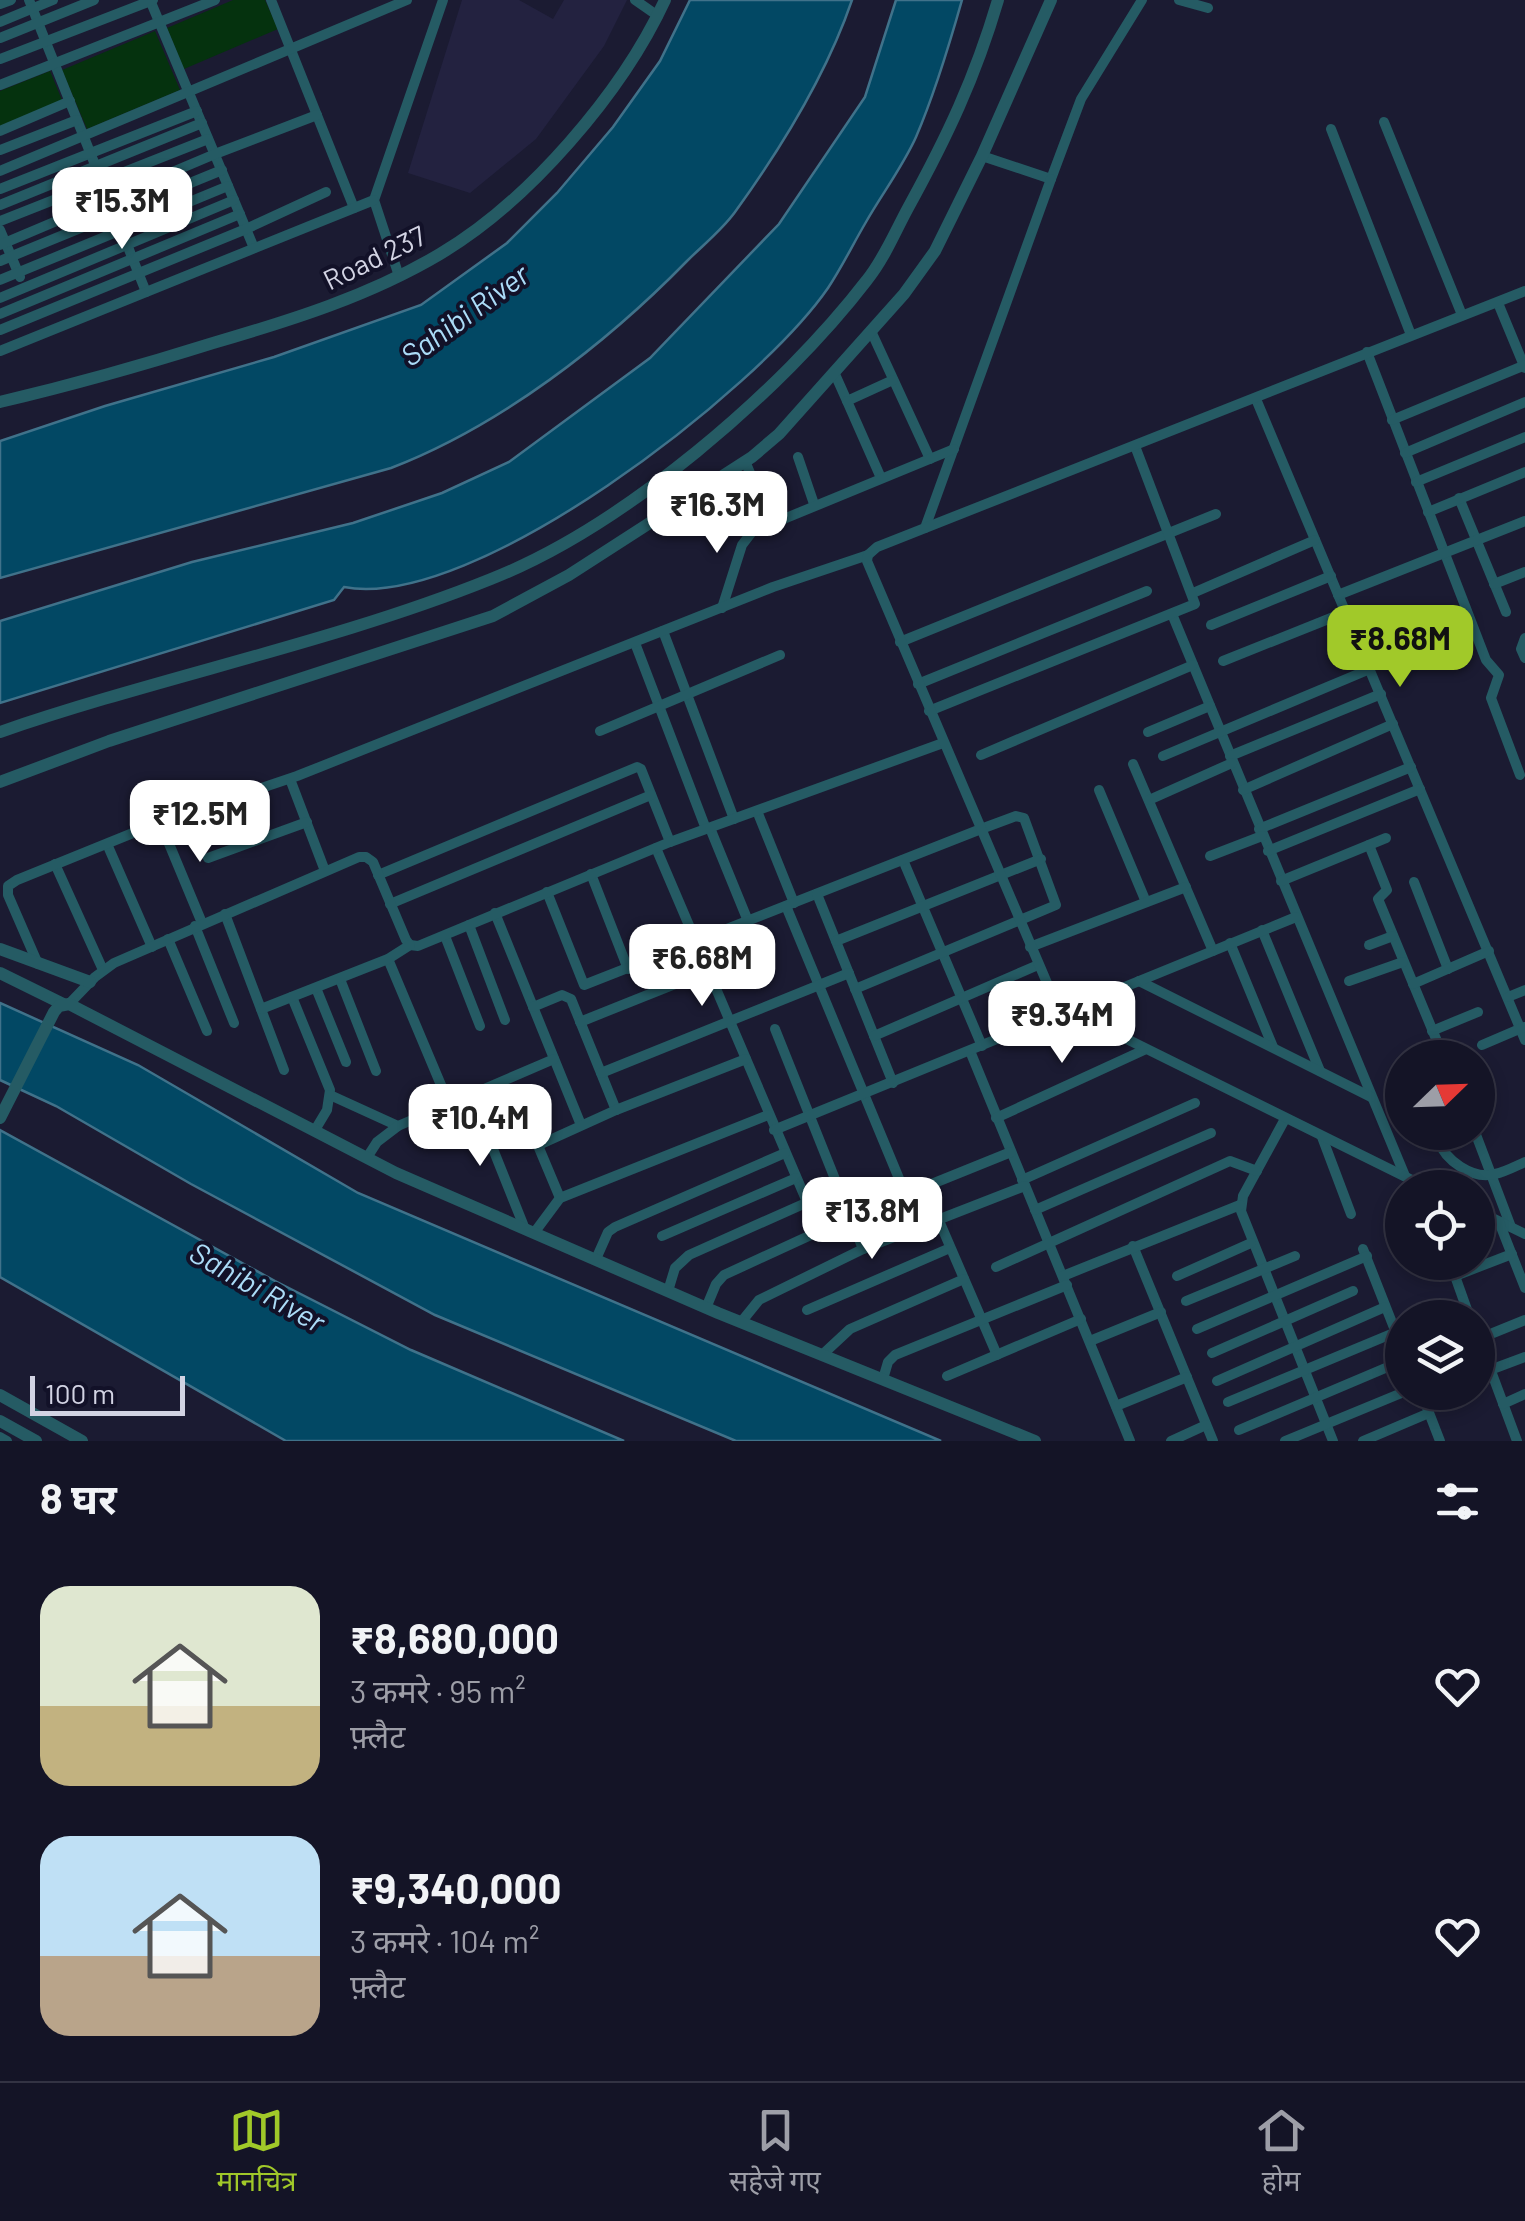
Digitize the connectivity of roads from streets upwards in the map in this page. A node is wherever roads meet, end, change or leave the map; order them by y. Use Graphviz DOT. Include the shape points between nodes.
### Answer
graph roads {
  1 [pos="11,0"];
  2 [pos="52,0"];
  3 [pos="94,0"];
  4 [pos="152,0"];
  5 [pos="215,0"];
  6 [pos="271,0"];
  7 [pos="444,0"];
  8 [pos="634,0"];
  9 [pos="665,0"];
  10 [pos="998,0"];
  11 [pos="1051,0"];
  12 [pos="1142,0"];
  13 [pos="1179,0"];
  14 [pos="400,1"];
  15 [pos="0,4"];
  16 [pos="30,4"];
  17 [pos="1208,8"];
  18 [pos="658,16"];
  19 [pos="0,22"];
  20 [pos="38,23"];
  21 [pos="160,24"];
  22 [pos="0,38"];
  23 [pos="45,40"];
  24 [pos="290,48"];
  25 [pos="0,59"];
  26 [pos="54,63"];
  27 [pos="0,85"];
  28 [pos="189,92"];
  29 [pos="70,102"];
  30 [pos="196,111"];
  31 [pos="317,115"];
  32 [pos="77,120"];
  33 [pos="1384,122"];
  34 [pos="202,124"];
  35 [pos="1331,129"];
  36 [pos="0,131"];
  37 [pos="83,136"];
  38 [pos="208,138"];
  39 [pos="0,150"];
  40 [pos="90,152"];
  41 [pos="215,154"];
  42 [pos="982,156"];
  43 [pos="96,167"];
  44 [pos="0,170"];
  45 [pos="222,170"];
  46 [pos="1051,179"];
  47 [pos="102,183"];
  48 [pos="228,186"];
  49 [pos="0,188"];
  50 [pos="326,192"];
  51 [pos="109,200"];
  52 [pos="234,200"];
  53 [pos="374,200"];
  54 [pos="0,206"];
  55 [pos="354,208"];
  56 [pos="240,214"];
  57 [pos="116,216"];
  58 [pos="0,221"];
  59 [pos="246,229"];
  60 [pos="0,230"];
  61 [pos="122,230"];
  62 [pos="3,244"];
  63 [pos="128,246"];
  64 [pos="254,248"];
  65 [pos="6,259"];
  66 [pos="133,260"];
  67 [pos="18,272"];
  68 [pos="139,274"];
  69 [pos="400,276"];
  70 [pos="0,280"];
  71 [pos="25,288"];
  72 [pos="1525,291"];
  73 [pos="146,292"];
  74 [pos="0,298"];
  75 [pos="31,302"];
  76 [pos="1498,303"];
  77 [pos="0,314"];
  78 [pos="1462,315"];
  79 [pos="36,316"];
  80 [pos="0,330"];
  81 [pos="870,331"];
  82 [pos="44,333"];
  83 [pos="1412,335"];
  84 [pos="0,351"];
  85 [pos="1367,352"];
  86 [pos="1525,366"];
  87 [pos="834,372"];
  88 [pos="893,380"];
  89 [pos="1256,399"];
  90 [pos="0,402"];
  91 [pos="847,402"];
  92 [pos="1525,402"];
  93 [pos="1392,420"];
  94 [pos="1525,437"];
  95 [pos="1134,446"];
  96 [pos="954,449"];
  97 [pos="1405,454"];
  98 [pos="798,456"];
  99 [pos="930,459"];
  100 [pos="745,461"];
  101 [pos="1525,472"];
  102 [pos="881,478"];
  103 [pos="1416,482"];
  104 [pos="1459,498"];
  105 [pos="814,504"];
  106 [pos="1428,512"];
  107 [pos="1216,514"];
  108 [pos="1525,520"];
  109 [pos="771,524"];
  110 [pos="925,528"];
  111 [pos="1168,533"];
  112 [pos="1316,540"];
  113 [pos="1477,540"];
  114 [pos="1444,552"];
  115 [pos="868,555"];
  116 [pos="1525,572"];
  117 [pos="1331,576"];
  118 [pos="1494,584"];
  119 [pos="1148,592"];
  120 [pos="1193,593"];
  121 [pos="1338,595"];
  122 [pos="722,608"];
  123 [pos="1346,612"];
  124 [pos="1506,612"];
  125 [pos="1172,614"];
  126 [pos="1211,625"];
  127 [pos="663,631"];
  128 [pos="1525,638"];
  129 [pos="634,642"];
  130 [pos="900,642"];
  131 [pos="780,655"];
  132 [pos="1525,658"];
  133 [pos="1223,660"];
  134 [pos="1193,665"];
  135 [pos="1370,669"];
  136 [pos="918,684"];
  137 [pos="687,693"];
  138 [pos="1380,694"];
  139 [pos="660,706"];
  140 [pos="1210,706"];
  141 [pos="929,710"];
  142 [pos="1393,724"];
  143 [pos="600,731"];
  144 [pos="0,732"];
  145 [pos="1148,732"];
  146 [pos="1220,733"];
  147 [pos="943,744"];
  148 [pos="981,755"];
  149 [pos="1163,756"];
  150 [pos="1231,760"];
  151 [pos="1133,764"];
  152 [pos="1411,767"];
  153 [pos="1520,775"];
  154 [pos="290,779"];
  155 [pos="0,782"];
  156 [pos="1420,788"];
  157 [pos="1099,790"];
  158 [pos="1244,790"];
  159 [pos="651,795"];
  160 [pos="1149,800"];
  161 [pos="757,811"];
  162 [pos="734,819"];
  163 [pos="160,822"];
  164 [pos="307,822"];
  165 [pos="981,828"];
  166 [pos="708,829"];
  167 [pos="1260,832"];
  168 [pos="1386,838"];
  169 [pos="670,842"];
  170 [pos="107,844"];
  171 [pos="1369,845"];
  172 [pos="656,848"];
  173 [pos="1268,851"];
  174 [pos="1210,856"];
  175 [pos="208,858"];
  176 [pos="1041,859"];
  177 [pos="903,860"];
  178 [pos="56,864"];
  179 [pos="325,872"];
  180 [pos="591,874"];
  181 [pos="378,875"];
  182 [pos="1001,875"];
  183 [pos="1281,881"];
  184 [pos="1414,882"];
  185 [pos="1186,887"];
  186 [pos="547,892"];
  187 [pos="817,894"];
  188 [pos="1146,902"];
  189 [pos="390,904"];
  190 [pos="790,904"];
  191 [pos="923,906"];
  192 [pos="494,913"];
  193 [pos="225,914"];
  194 [pos="1296,916"];
  195 [pos="748,921"];
  196 [pos="1019,921"];
  197 [pos="199,925"];
  198 [pos="469,925"];
  199 [pos="1262,930"];
  200 [pos="446,936"];
  201 [pos="1392,936"];
  202 [pos="168,939"];
  203 [pos="698,941"];
  204 [pos="836,941"];
  205 [pos="1230,944"];
  206 [pos="1369,945"];
  207 [pos="152,946"];
  208 [pos="410,946"];
  209 [pos="1030,947"];
  210 [pos="0,950"];
  211 [pos="1212,951"];
  212 [pos="1489,951"];
  213 [pos="942,952"];
  214 [pos="388,959"];
  215 [pos="1403,962"];
  216 [pos="39,964"];
  217 [pos="1038,965"];
  218 [pos="628,969"];
  219 [pos="1448,969"];
  220 [pos="102,970"];
  221 [pos="710,970"];
  222 [pos="849,972"];
  223 [pos="0,973"];
  224 [pos="340,979"];
  225 [pos="1349,980"];
  226 [pos="1139,981"];
  227 [pos="90,982"];
  228 [pos="1413,984"];
  229 [pos="818,985"];
  230 [pos="316,988"];
  231 [pos="855,988"];
  232 [pos="1525,990"];
  233 [pos="1508,997"];
  234 [pos="292,998"];
  235 [pos="962,998"];
  236 [pos="62,1007"];
  237 [pos="533,1007"];
  238 [pos="262,1010"];
  239 [pos="1065,1011"];
  240 [pos="1478,1012"];
  241 [pos="505,1020"];
  242 [pos="730,1020"];
  243 [pos="580,1022"];
  244 [pos="234,1023"];
  245 [pos="480,1026"];
  246 [pos="775,1029"];
  247 [pos="1432,1030"];
  248 [pos="1523,1031"];
  249 [pos="207,1032"];
  250 [pos="874,1036"];
  251 [pos="1436,1040"];
  252 [pos="1495,1040"];
  253 [pos="982,1046"];
  254 [pos="1274,1048"];
  255 [pos="1144,1050"];
  256 [pos="970,1051"];
  257 [pos="554,1059"];
  258 [pos="746,1060"];
  259 [pos="346,1062"];
  260 [pos="284,1070"];
  261 [pos="376,1070"];
  262 [pos="1320,1072"];
  263 [pos="600,1073"];
  264 [pos="893,1083"];
  265 [pos="471,1094"];
  266 [pos="330,1095"];
  267 [pos="864,1095"];
  268 [pos="1372,1098"];
  269 [pos="1195,1102"];
  270 [pos="449,1104"];
  271 [pos="616,1110"];
  272 [pos="2,1114"];
  273 [pos="768,1115"];
  274 [pos="809,1116"];
  275 [pos="996,1118"];
  276 [pos="1285,1119"];
  277 [pos="581,1125"];
  278 [pos="398,1126"];
  279 [pos="315,1130"];
  280 [pos="774,1130"];
  281 [pos="1211,1133"];
  282 [pos="1322,1137"];
  283 [pos="1443,1150"];
  284 [pos="1010,1152"];
  285 [pos="785,1153"];
  286 [pos="368,1156"];
  287 [pos="1525,1162"];
  288 [pos="1392,1170"];
  289 [pos="1402,1170"];
  290 [pos="1471,1170"];
  291 [pos="1257,1171"];
  292 [pos="1495,1174"];
  293 [pos="796,1178"];
  294 [pos="1495,1181"];
  295 [pos="1024,1183"];
  296 [pos="924,1186"];
  297 [pos="905,1193"];
  298 [pos="560,1198"];
  299 [pos="808,1202"];
  300 [pos="1240,1206"];
  301 [pos="1035,1210"];
  302 [pos="1351,1214"];
  303 [pos="850,1216"];
  304 [pos="1495,1220"];
  305 [pos="938,1221"];
  306 [pos="1499,1222"];
  307 [pos="1511,1227"];
  308 [pos="819,1230"];
  309 [pos="530,1231"];
  310 [pos="1525,1234"];
  311 [pos="662,1236"];
  312 [pos="1252,1243"];
  313 [pos="1050,1244"];
  314 [pos="1133,1246"];
  315 [pos="950,1248"];
  316 [pos="864,1249"];
  317 [pos="1512,1254"];
  318 [pos="1296,1256"];
  319 [pos="596,1259"];
  320 [pos="1495,1261"];
  321 [pos="996,1267"];
  322 [pos="1262,1269"];
  323 [pos="1177,1276"];
  324 [pos="964,1279"];
  325 [pos="1065,1280"];
  326 [pos="1525,1288"];
  327 [pos="668,1291"];
  328 [pos="1354,1291"];
  329 [pos="1273,1296"];
  330 [pos="1186,1301"];
  331 [pos="1385,1307"];
  332 [pos="706,1308"];
  333 [pos="808,1310"];
  334 [pos="1161,1312"];
  335 [pos="982,1320"];
  336 [pos="1082,1320"];
  337 [pos="1525,1320"];
  338 [pos="742,1322"];
  339 [pos="1285,1322"];
  340 [pos="1197,1329"];
  341 [pos="1495,1332"];
  342 [pos="1385,1337"];
  343 [pos="1090,1341"];
  344 [pos="1295,1346"];
  345 [pos="1212,1354"];
  346 [pos="822,1355"];
  347 [pos="997,1355"];
  348 [pos="1525,1357"];
  349 [pos="1495,1368"];
  350 [pos="1385,1369"];
  351 [pos="1304,1370"];
  352 [pos="948,1376"];
  353 [pos="1188,1378"];
  354 [pos="883,1380"];
  355 [pos="1217,1381"];
  356 [pos="1495,1383"];
  357 [pos="1525,1394"];
  358 [pos="0,1395"];
  359 [pos="1316,1399"];
  360 [pos="1385,1400"];
  361 [pos="1228,1402"];
  362 [pos="1503,1404"];
  363 [pos="1116,1406"];
  364 [pos="1428,1410"];
  365 [pos="1429,1413"];
  366 [pos="0,1421"];
  367 [pos="1206,1424"];
  368 [pos="1326,1424"];
  369 [pos="1239,1430"];
  370 [pos="1519,1435"];
  371 [pos="0,1438"];
  372 [pos="1437,1440"];
  373 [pos="7,1441"];
  374 [pos="36,1441"];
  375 [pos="82,1441"];
  376 [pos="1035,1441"];
  377 [pos="1130,1441"];
  378 [pos="1171,1441"];
  379 [pos="1213,1441"];
  380 [pos="1285,1441"];
  381 [pos="1333,1441"];
  382 [pos="1363,1441"];
  1 -- 15 [label="street"];
  2 -- 16 [label="street"];
  3 -- 20 [label="street"];
  4 -- 21 [label="street"];
  4 -- 23 [label="street"];
  5 -- 21 [label="street"];
  6 -- 24 [label="street"];
  7 -- 53 [label="street"];
  8 -- 18 [label="street"];
  9 -- 18 [label="street, Road 237"];
  10 -- 144 [label="street" via="967,93 868,280 704,446 587,528 494,578"];
  11 -- 42 [label="street"];
  12 -- 46 [label="street" via="1080,98"];
  13 -- 17 [label="street"];
  14 -- 24 [label="street"];
  16 -- 19 [label="street"];
  16 -- 20 [label="street"];
  18 -- 69 [label="street, Road 237" via="604,100 546,168 463,239"];
  20 -- 22 [label="street"];
  20 -- 23 [label="street"];
  21 -- 26 [label="street"];
  21 -- 28 [label="street"];
  23 -- 25 [label="street"];
  23 -- 26 [label="street"];
  24 -- 28 [label="street"];
  24 -- 31 [label="street"];
  26 -- 27 [label="street"];
  26 -- 29 [label="street"];
  28 -- 30 [label="street"];
  28 -- 37 [label="street"];
  29 -- 32 [label="street"];
  29 -- 36 [label="street"];
  30 -- 34 [label="street"];
  30 -- 40 [label="street"];
  31 -- 41 [label="street"];
  31 -- 55 [label="street"];
  32 -- 37 [label="street"];
  32 -- 39 [label="street"];
  33 -- 78 [label="street"];
  34 -- 38 [label="street"];
  34 -- 43 [label="street"];
  35 -- 83 [label="street"];
  37 -- 40 [label="street"];
  37 -- 44 [label="street"];
  38 -- 41 [label="street"];
  38 -- 47 [label="street"];
  40 -- 43 [label="street"];
  40 -- 49 [label="street"];
  41 -- 45 [label="street"];
  41 -- 51 [label="street"];
  42 -- 46 [label="street"];
  42 -- 81 [label="street" via="936,251"];
  43 -- 47 [label="street"];
  43 -- 54 [label="street"];
  45 -- 48 [label="street"];
  45 -- 57 [label="street"];
  46 -- 96 [label="street"];
  47 -- 51 [label="street"];
  47 -- 58 [label="street"];
  48 -- 52 [label="street"];
  48 -- 61 [label="street"];
  50 -- 59 [label="street"];
  51 -- 57 [label="street"];
  51 -- 62 [label="street"];
  52 -- 56 [label="street"];
  52 -- 63 [label="street"];
  53 -- 55 [label="street"];
  53 -- 69 [label="street"];
  55 -- 64 [label="street"];
  56 -- 59 [label="street"];
  56 -- 66 [label="street"];
  57 -- 61 [label="street"];
  57 -- 65 [label="street"];
  59 -- 64 [label="street"];
  59 -- 68 [label="street"];
  60 -- 62 [label="street"];
  61 -- 63 [label="street"];
  61 -- 67 [label="street"];
  62 -- 65 [label="street"];
  63 -- 66 [label="street"];
  63 -- 71 [label="street"];
  64 -- 73 [label="street"];
  65 -- 67 [label="street"];
  66 -- 68 [label="street"];
  66 -- 75 [label="street"];
  67 -- 70 [label="street"];
  67 -- 71 [label="street"];
  68 -- 73 [label="street"];
  68 -- 79 [label="street"];
  69 -- 90 [label="street, Road 237" via="273,326"];
  71 -- 74 [label="street"];
  71 -- 75 [label="street"];
  72 -- 76 [label="street"];
  73 -- 82 [label="street"];
  75 -- 77 [label="street"];
  75 -- 79 [label="street"];
  76 -- 78 [label="street"];
  76 -- 86 [label="street"];
  78 -- 83 [label="street"];
  79 -- 80 [label="street"];
  79 -- 82 [label="street"];
  81 -- 87 [label="street"];
  81 -- 88 [label="street"];
  82 -- 84 [label="street"];
  83 -- 85 [label="street"];
  85 -- 89 [label="street"];
  85 -- 93 [label="street"];
  86 -- 93 [label="street"];
  87 -- 91 [label="street"];
  87 -- 100 [label="street"];
  88 -- 91 [label="street"];
  88 -- 99 [label="street"];
  89 -- 95 [label="street"];
  89 -- 112 [label="street"];
  91 -- 102 [label="street"];
  92 -- 97 [label="street"];
  93 -- 97 [label="street"];
  94 -- 103 [label="street"];
  95 -- 110 [label="street"];
  95 -- 111 [label="street"];
  96 -- 99 [label="street"];
  96 -- 110 [label="street"];
  97 -- 103 [label="street"];
  98 -- 105 [label="street"];
  99 -- 102 [label="street"];
  100 -- 109 [label="street"];
  100 -- 155 [label="street" via="493,616"];
  101 -- 104 [label="street"];
  102 -- 105 [label="street"];
  103 -- 106 [label="street"];
  104 -- 106 [label="street"];
  104 -- 113 [label="street"];
  105 -- 109 [label="street"];
  106 -- 114 [label="street"];
  107 -- 111 [label="street"];
  108 -- 113 [label="street"];
  109 -- 122 [label="street" via="744,539"];
  110 -- 115 [label="street"];
  111 -- 120 [label="street"];
  111 -- 130 [label="street"];
  112 -- 117 [label="street"];
  112 -- 120 [label="street"];
  113 -- 114 [label="street"];
  113 -- 118 [label="street"];
  114 -- 121 [label="street"];
  114 -- 153 [label="street" via="1486,660 1499,675 1491,698"];
  115 -- 122 [label="street"];
  115 -- 130 [label="street"];
  116 -- 118 [label="street"];
  117 -- 121 [label="street"];
  117 -- 126 [label="street"];
  118 -- 124 [label="street"];
  119 -- 136 [label="street"];
  120 -- 125 [label="street" via="1194,604"];
  121 -- 123 [label="street"];
  122 -- 127 [label="street"];
  123 -- 133 [label="street"];
  123 -- 135 [label="street"];
  125 -- 134 [label="street"];
  125 -- 141 [label="street"];
  127 -- 129 [label="street"];
  127 -- 137 [label="street"];
  128 -- 132 [label="street"];
  129 -- 139 [label="street"];
  129 -- 154 [label="street"];
  130 -- 136 [label="street"];
  131 -- 137 [label="street"];
  134 -- 140 [label="street"];
  134 -- 148 [label="street"];
  135 -- 138 [label="street"];
  135 -- 146 [label="street"];
  136 -- 141 [label="street"];
  137 -- 139 [label="street"];
  137 -- 162 [label="street"];
  138 -- 142 [label="street"];
  138 -- 150 [label="street"];
  139 -- 143 [label="street"];
  139 -- 166 [label="street"];
  140 -- 145 [label="street"];
  140 -- 146 [label="street"];
  141 -- 147 [label="street"];
  142 -- 152 [label="street"];
  142 -- 158 [label="street"];
  146 -- 149 [label="street"];
  146 -- 150 [label="street"];
  147 -- 161 [label="street"];
  147 -- 165 [label="street"];
  150 -- 158 [label="street"];
  150 -- 160 [label="street"];
  151 -- 160 [label="street"];
  152 -- 156 [label="street"];
  152 -- 167 [label="street"];
  154 -- 163 [label="street"];
  154 -- 164 [label="street"];
  156 -- 173 [label="street"];
  156 -- 212 [label="street"];
  157 -- 188 [label="street"];
  158 -- 167 [label="street"];
  159 -- 169 [label="street"];
  159 -- 181 [label="street" via="642,769 634,768"];
  159 -- 189 [label="street"];
  160 -- 185 [label="street"];
  161 -- 162 [label="street"];
  161 -- 190 [label="street"];
  162 -- 166 [label="street"];
  163 -- 170 [label="street"];
  163 -- 197 [label="street"];
  164 -- 175 [label="street"];
  164 -- 179 [label="street"];
  165 -- 176 [label="street" via="1022,816"];
  165 -- 177 [label="street"];
  165 -- 182 [label="street"];
  166 -- 169 [label="street"];
  166 -- 195 [label="street"];
  167 -- 173 [label="street"];
  167 -- 174 [label="street"];
  168 -- 171 [label="street"];
  169 -- 172 [label="street"];
  170 -- 178 [label="street"];
  170 -- 207 [label="street"];
  171 -- 183 [label="street"];
  171 -- 201 [label="street" via="1387,890 1378,899"];
  172 -- 180 [label="street"];
  172 -- 203 [label="street"];
  173 -- 183 [label="street"];
  176 -- 182 [label="street"];
  176 -- 196 [label="street" via="1057,903"];
  177 -- 187 [label="street"];
  177 -- 191 [label="street"];
  178 -- 216 [label="street" via="6,890"];
  178 -- 220 [label="street"];
  179 -- 181 [label="street" via="364,857"];
  179 -- 193 [label="street"];
  180 -- 186 [label="street"];
  180 -- 218 [label="street"];
  181 -- 189 [label="street"];
  182 -- 191 [label="street"];
  182 -- 196 [label="street"];
  183 -- 194 [label="street"];
  184 -- 219 [label="street"];
  185 -- 188 [label="street"];
  185 -- 211 [label="street"];
  186 -- 192 [label="street"];
  186 -- 218 [label="street" via="584,986"];
  187 -- 190 [label="street"];
  187 -- 204 [label="street"];
  188 -- 209 [label="street"];
  189 -- 208 [label="street"];
  190 -- 195 [label="street"];
  190 -- 229 [label="street"];
  191 -- 204 [label="street"];
  191 -- 213 [label="street"];
  192 -- 198 [label="street"];
  192 -- 237 [label="street"];
  193 -- 197 [label="street"];
  193 -- 238 [label="street"];
  194 -- 199 [label="street"];
  194 -- 268 [label="street"];
  195 -- 203 [label="street"];
  196 -- 209 [label="street"];
  196 -- 213 [label="street"];
  197 -- 202 [label="street"];
  197 -- 244 [label="street"];
  198 -- 200 [label="street"];
  198 -- 241 [label="street"];
  199 -- 205 [label="street"];
  199 -- 262 [label="street"];
  200 -- 208 [label="street"];
  200 -- 245 [label="street"];
  201 -- 206 [label="street"];
  201 -- 215 [label="street"];
  202 -- 207 [label="street"];
  202 -- 249 [label="street"];
  203 -- 218 [label="street"];
  203 -- 221 [label="street"];
  204 -- 222 [label="street"];
  205 -- 211 [label="street"];
  205 -- 254 [label="street"];
  207 -- 220 [label="street"];
  208 -- 214 [label="street"];
  209 -- 217 [label="street"];
  210 -- 216 [label="street"];
  211 -- 226 [label="street"];
  212 -- 219 [label="street"];
  212 -- 233 [label="street"];
  213 -- 231 [label="street"];
  213 -- 235 [label="street"];
  214 -- 224 [label="street"];
  214 -- 270 [label="street"];
  215 -- 225 [label="street"];
  215 -- 228 [label="street"];
  216 -- 227 [label="street"];
  217 -- 235 [label="street"];
  217 -- 239 [label="street" via="1053,1001"];
  219 -- 228 [label="street"];
  220 -- 227 [label="street"];
  221 -- 242 [label="street"];
  221 -- 243 [label="street"];
  222 -- 229 [label="street"];
  222 -- 231 [label="street"];
  223 -- 236 [label="street"];
  224 -- 230 [label="street"];
  224 -- 261 [label="street"];
  226 -- 239 [label="street"];
  226 -- 254 [label="street"];
  227 -- 236 [label="street"];
  228 -- 247 [label="street"];
  229 -- 242 [label="street"];
  229 -- 267 [label="street"];
  230 -- 234 [label="street"];
  230 -- 259 [label="street"];
  231 -- 250 [label="street"];
  232 -- 233 [label="street"];
  233 -- 248 [label="street"];
  234 -- 238 [label="street"];
  234 -- 266 [label="street"];
  235 -- 250 [label="street"];
  235 -- 253 [label="street"];
  236 -- 272 [label="street"];
  236 -- 279 [label="street"];
  237 -- 243 [label="street" via="568,995"];
  237 -- 257 [label="street"];
  238 -- 260 [label="street"];
  239 -- 253 [label="street"];
  239 -- 255 [label="street"];
  240 -- 247 [label="street"];
  242 -- 258 [label="street"];
  242 -- 263 [label="street"];
  243 -- 263 [label="street"];
  246 -- 274 [label="street"];
  247 -- 251 [label="street"];
  248 -- 252 [label="street"];
  250 -- 264 [label="street"];
  253 -- 256 [label="street"];
  254 -- 262 [label="street"];
  255 -- 275 [label="street"];
  255 -- 276 [label="street"];
  256 -- 264 [label="street"];
  256 -- 275 [label="street"];
  257 -- 265 [label="street"];
  257 -- 277 [label="street"];
  258 -- 271 [label="street"];
  258 -- 273 [label="street"];
  262 -- 268 [label="street"];
  263 -- 271 [label="street"];
  264 -- 267 [label="street"];
  265 -- 270 [label="street"];
  265 -- 309 [label="street"];
  266 -- 278 [label="street"];
  266 -- 279 [label="street"];
  267 -- 274 [label="street"];
  267 -- 297 [label="street"];
  268 -- 289 [label="street"];
  269 -- 295 [label="street"];
  270 -- 278 [label="street"];
  271 -- 277 [label="street"];
  273 -- 280 [label="street"];
  273 -- 298 [label="street"];
  274 -- 280 [label="street"];
  274 -- 303 [label="street"];
  275 -- 284 [label="street"];
  276 -- 282 [label="street"];
  276 -- 291 [label="street"];
  277 -- 298 [label="street" via="540,1146"];
  278 -- 286 [label="street"];
  279 -- 286 [label="street"];
  280 -- 285 [label="street"];
  281 -- 301 [label="street"];
  282 -- 288 [label="street"];
  282 -- 302 [label="street"];
  283 -- 290 [label="street" via="1448,1160"];
  284 -- 295 [label="street"];
  284 -- 296 [label="street"];
  285 -- 293 [label="street"];
  285 -- 319 [label="street" via="615,1227"];
  286 -- 309 [label="street"];
  287 -- 292 [label="street"];
  291 -- 300 [label="street"];
  291 -- 313 [label="street" via="1230,1161"];
  293 -- 299 [label="street"];
  293 -- 311 [label="street"];
  294 -- 307 [label="street"];
  295 -- 301 [label="street"];
  295 -- 305 [label="street"];
  296 -- 297 [label="street"];
  296 -- 305 [label="street"];
  297 -- 303 [label="street"];
  298 -- 309 [label="street"];
  299 -- 308 [label="street"];
  299 -- 327 [label="street" via="688,1255 675,1268"];
  300 -- 312 [label="street"];
  300 -- 314 [label="street"];
  301 -- 313 [label="street"];
  303 -- 308 [label="street"];
  303 -- 316 [label="street"];
  304 -- 306 [label="street"];
  305 -- 315 [label="street"];
  305 -- 316 [label="street"];
  306 -- 307 [label="street"];
  306 -- 317 [label="street"];
  307 -- 310 [label="street"];
  308 -- 332 [label="street" via="724,1274"];
  309 -- 319 [label="street"];
  312 -- 322 [label="street"];
  312 -- 323 [label="street"];
  313 -- 321 [label="street"];
  313 -- 325 [label="street"];
  314 -- 325 [label="street"];
  314 -- 334 [label="street"];
  315 -- 324 [label="street"];
  315 -- 333 [label="street"];
  316 -- 338 [label="street" via="759,1300"];
  317 -- 320 [label="street"];
  317 -- 326 [label="street"];
  318 -- 322 [label="street"];
  319 -- 327 [label="street"];
  322 -- 329 [label="street"];
  322 -- 330 [label="street"];
  324 -- 335 [label="street"];
  324 -- 346 [label="street" via="844,1332"];
  325 -- 335 [label="street"];
  325 -- 336 [label="street"];
  327 -- 332 [label="street"];
  328 -- 339 [label="street"];
  329 -- 331 [label="street" via="1365,1252"];
  329 -- 339 [label="street"];
  329 -- 340 [label="street"];
  331 -- 344 [label="street"];
  332 -- 338 [label="street"];
  334 -- 343 [label="street"];
  334 -- 353 [label="street"];
  335 -- 347 [label="street"];
  335 -- 354 [label="street" via="895,1355"];
  336 -- 343 [label="street"];
  336 -- 347 [label="street"];
  337 -- 341 [label="street"];
  338 -- 346 [label="street"];
  339 -- 344 [label="street"];
  339 -- 345 [label="street"];
  342 -- 351 [label="street"];
  343 -- 363 [label="street"];
  344 -- 351 [label="street"];
  344 -- 355 [label="street"];
  346 -- 354 [label="street"];
  347 -- 352 [label="street"];
  348 -- 349 [label="street"];
  350 -- 359 [label="street"];
  351 -- 359 [label="street"];
  351 -- 361 [label="street"];
  353 -- 363 [label="street"];
  353 -- 367 [label="street"];
  354 -- 376 [label="street"];
  356 -- 362 [label="street"];
  357 -- 362 [label="street"];
  358 -- 375 [label="street"];
  359 -- 368 [label="street"];
  359 -- 369 [label="street"];
  360 -- 368 [label="street"];
  362 -- 370 [label="street"];
  363 -- 377 [label="street"];
  364 -- 365 [label="street"];
  365 -- 372 [label="street"];
  365 -- 382 [label="street"];
  366 -- 374 [label="street"];
  367 -- 378 [label="street"];
  367 -- 379 [label="street"];
  368 -- 380 [label="street"];
  368 -- 381 [label="street"];
  371 -- 373 [label="street"];
}
